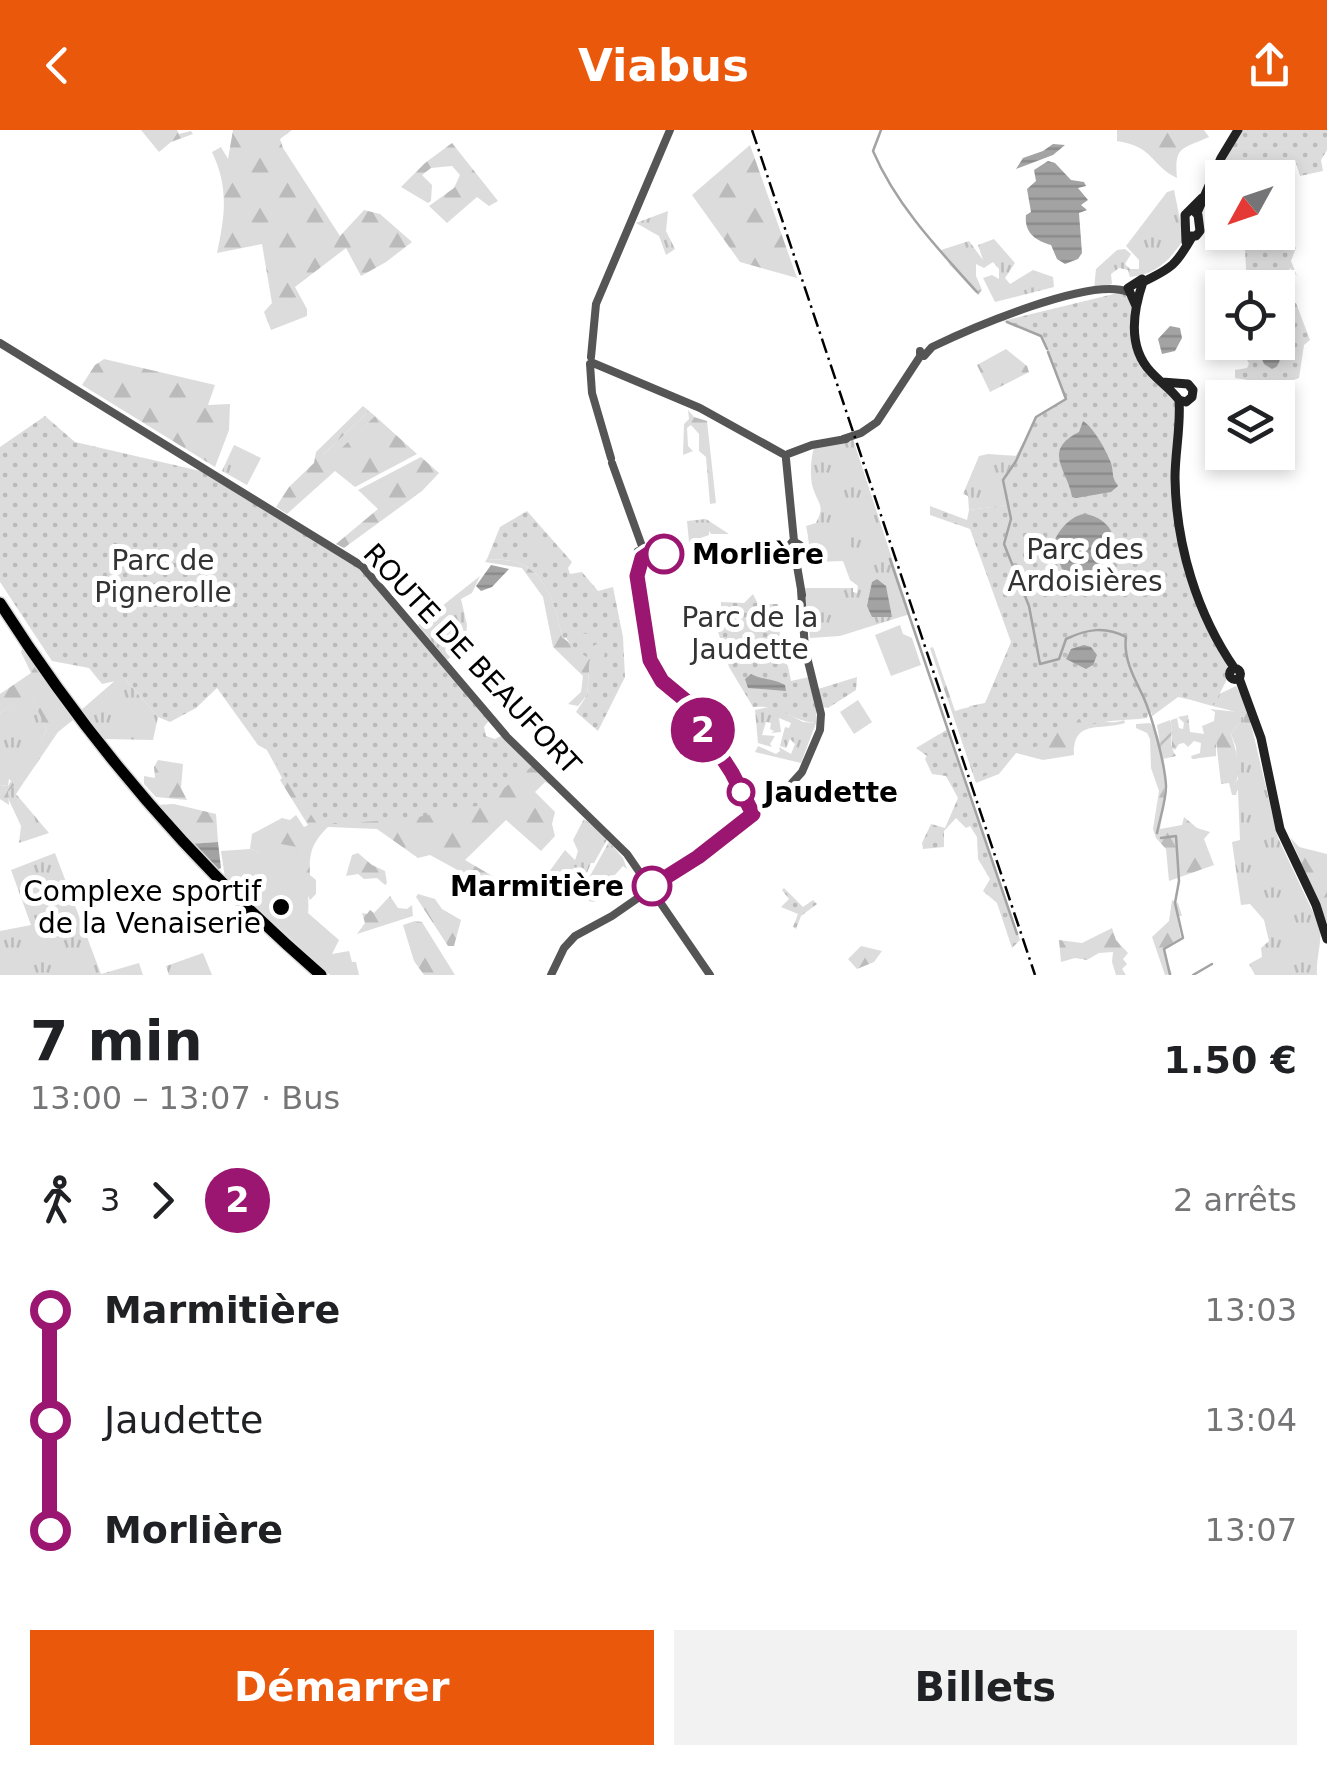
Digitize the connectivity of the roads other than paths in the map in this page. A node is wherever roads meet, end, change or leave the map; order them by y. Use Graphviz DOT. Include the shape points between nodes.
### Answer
graph roads {
  1 [pos="670,130"];
  2 [pos="1238,130"];
  3 [pos="1134,289"];
  4 [pos="0,342"];
  5 [pos="591,362"];
  6 [pos="786,456"];
  7 [pos="0,603"];
  8 [pos="753,814"];
  9 [pos="648,889"];
  10 [pos="1327,939"];
  11 [pos="708,973"];
  12 [pos="321,975"];
  13 [pos="551,975"];
  1 -- 5 [label="street" via="595,308"];
  2 -- 3 [label="main road" via="1191,213 1200,232 1189,234 1176,264"];
  3 -- 6 [label="street" via="1011,312 923,353 880,419 862,433"];
  3 -- 10 [label="main road" via="1136,348 1148,369 1179,395 1175,466 1181,536 1200,601 1251,709 1280,829"];
  4 -- 9 [label="street, ROUTE DE BEAUFORT" via="359,563 507,737 627,854"];
  5 -- 6 [label="street" via="704,410"];
  5 -- 8 [label="street" via="592,396 642,553 637,586 648,657 685,700"];
  6 -- 8 [label="street" via="821,721 790,786"];
  7 -- 12 [label="main road" via="149,806"];
  8 -- 9 [label="street"];
  9 -- 11 [label="street, ROUTE DE BEAUFORT"];
  9 -- 13 [label="street" via="575,936"];
}
